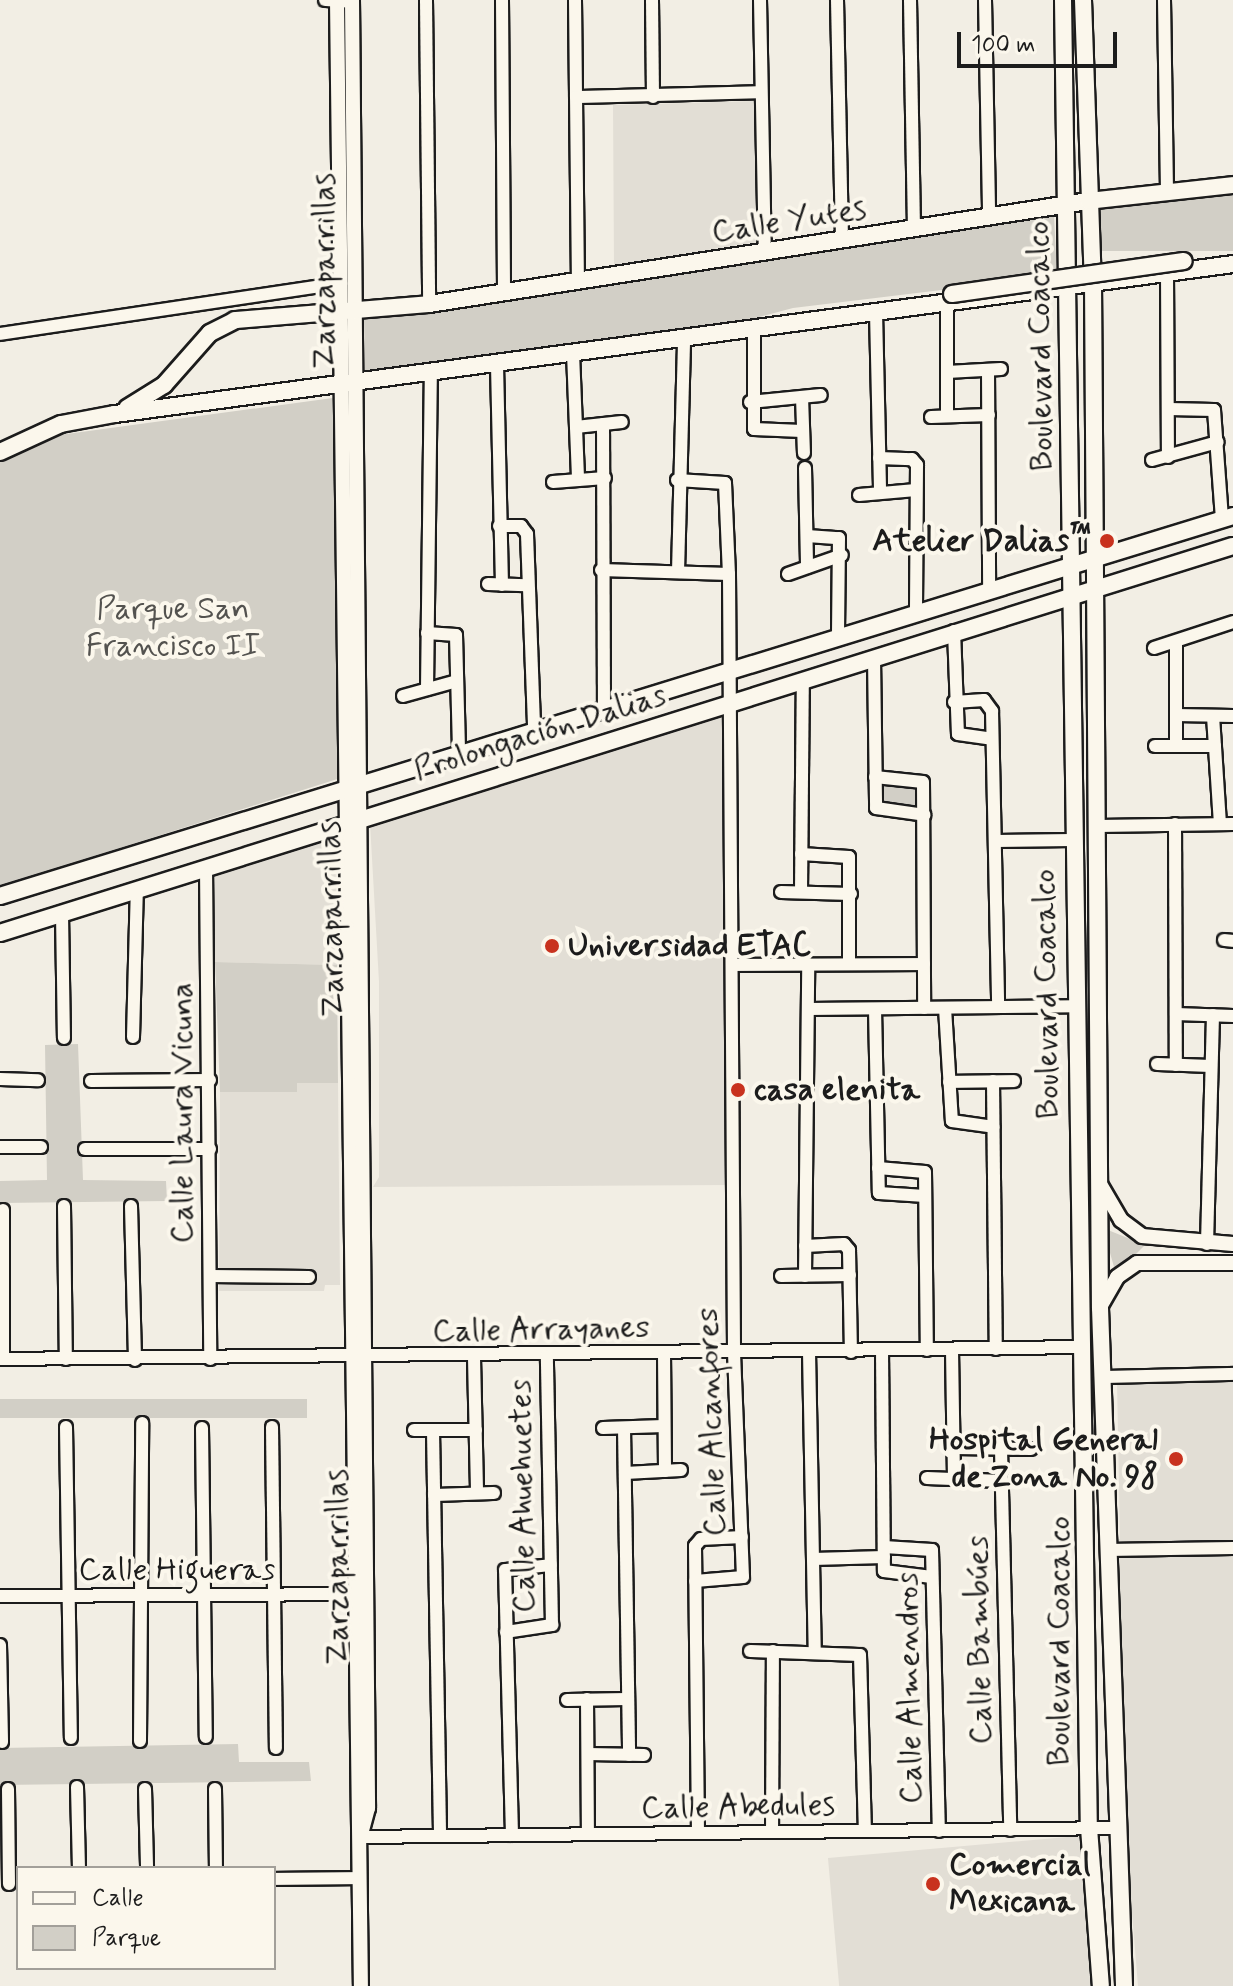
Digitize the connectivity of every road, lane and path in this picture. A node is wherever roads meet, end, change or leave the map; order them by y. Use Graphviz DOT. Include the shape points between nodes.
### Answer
graph roads {
  1 [pos="426,0"];
  2 [pos="502,0"];
  3 [pos="575,0"];
  4 [pos="652,0"];
  5 [pos="760,0"];
  6 [pos="837,0"];
  7 [pos="910,0"];
  8 [pos="985,0"];
  9 [pos="1063,0"];
  10 [pos="1083,0"];
  11 [pos="1164,0"];
  12 [pos="340,1"];
  13 [pos="761,92"];
  14 [pos="576,97"];
  15 [pos="653,97"];
  16 [pos="1233,185"];
  17 [pos="1167,192"];
  18 [pos="1088,201"];
  19 [pos="1068,205"];
  20 [pos="989,218"];
  21 [pos="914,230"];
  22 [pos="842,241"];
  23 [pos="765,252"];
  24 [pos="1233,254"];
  25 [pos="1233,264"];
  26 [pos="1167,273"];
  27 [pos="578,281"];
  28 [pos="341,283"];
  29 [pos="1093,283"];
  30 [pos="1070,287"];
  31 [pos="504,293"];
  32 [pos="949,299"];
  33 [pos="429,304"];
  34 [pos="876,312"];
  35 [pos="347,314"];
  36 [pos="759,328"];
  37 [pos="0,334"];
  38 [pos="684,339"];
  39 [pos="573,353"];
  40 [pos="497,365"];
  41 [pos="947,372"];
  42 [pos="431,374"];
  43 [pos="348,385"];
  44 [pos="821,395"];
  45 [pos="802,397"];
  46 [pos="750,402"];
  47 [pos="1169,409"];
  48 [pos="115,414"];
  49 [pos="989,415"];
  50 [pos="947,416"];
  51 [pos="931,417"];
  52 [pos="622,422"];
  53 [pos="603,424"];
  54 [pos="576,427"];
  55 [pos="802,431"];
  56 [pos="1218,442"];
  57 [pos="0,452"];
  58 [pos="804,453"];
  59 [pos="1168,457"];
  60 [pos="879,458"];
  61 [pos="1152,460"];
  62 [pos="805,468"];
  63 [pos="605,478"];
  64 [pos="578,480"];
  65 [pos="677,480"];
  66 [pos="553,482"];
  67 [pos="916,490"];
  68 [pos="880,492"];
  69 [pos="859,495"];
  70 [pos="1228,517"];
  71 [pos="499,526"];
  72 [pos="807,536"];
  73 [pos="1233,546"];
  74 [pos="842,555"];
  75 [pos="1094,556"];
  76 [pos="1071,561"];
  77 [pos="807,567"];
  78 [pos="601,570"];
  79 [pos="678,572"];
  80 [pos="729,574"];
  81 [pos="788,574"];
  82 [pos="488,584"];
  83 [pos="502,585"];
  84 [pos="526,585"];
  85 [pos="989,586"];
  86 [pos="1097,586"];
  87 [pos="1071,593"];
  88 [pos="916,610"];
  89 [pos="1233,622"];
  90 [pos="954,631"];
  91 [pos="427,633"];
  92 [pos="838,633"];
  93 [pos="1176,643"];
  94 [pos="1154,648"];
  95 [pos="874,658"];
  96 [pos="729,669"];
  97 [pos="457,681"];
  98 [pos="803,681"];
  99 [pos="427,689"];
  100 [pos="403,696"];
  101 [pos="954,702"];
  102 [pos="730,703"];
  103 [pos="604,707"];
  104 [pos="1176,715"];
  105 [pos="1213,716"];
  106 [pos="1233,716"];
  107 [pos="534,729"];
  108 [pos="992,739"];
  109 [pos="1155,746"];
  110 [pos="1176,746"];
  111 [pos="1215,746"];
  112 [pos="459,751"];
  113 [pos="875,777"];
  114 [pos="352,786"];
  115 [pos="925,815"];
  116 [pos="353,820"];
  117 [pos="1175,824"];
  118 [pos="1226,824"];
  119 [pos="1098,826"];
  120 [pos="1072,840"];
  121 [pos="996,841"];
  122 [pos="801,854"];
  123 [pos="206,867"];
  124 [pos="137,889"];
  125 [pos="781,892"];
  126 [pos="801,892"];
  127 [pos="851,894"];
  128 [pos="0,896"];
  129 [pos="62,914"];
  130 [pos="0,933"];
  131 [pos="808,964"];
  132 [pos="849,964"];
  133 [pos="924,964"];
  134 [pos="733,965"];
  135 [pos="1076,1006"];
  136 [pos="998,1007"];
  137 [pos="924,1008"];
  138 [pos="945,1008"];
  139 [pos="808,1009"];
  140 [pos="875,1009"];
  141 [pos="1176,1014"];
  142 [pos="1213,1015"];
  143 [pos="1233,1016"];
  144 [pos="133,1037"];
  145 [pos="64,1038"];
  146 [pos="1157,1064"];
  147 [pos="1176,1065"];
  148 [pos="1211,1066"];
  149 [pos="0,1079"];
  150 [pos="38,1080"];
  151 [pos="210,1080"];
  152 [pos="91,1081"];
  153 [pos="993,1081"];
  154 [pos="1014,1081"];
  155 [pos="949,1082"];
  156 [pos="994,1127"];
  157 [pos="0,1147"];
  158 [pos="41,1147"];
  159 [pos="85,1149"];
  160 [pos="210,1149"];
  161 [pos="878,1168"];
  162 [pos="1100,1184"];
  163 [pos="925,1196"];
  164 [pos="64,1206"];
  165 [pos="131,1206"];
  166 [pos="3,1210"];
  167 [pos="1207,1244"];
  168 [pos="1233,1244"];
  169 [pos="805,1246"];
  170 [pos="1233,1263"];
  171 [pos="850,1275"];
  172 [pos="210,1276"];
  173 [pos="781,1276"];
  174 [pos="805,1276"];
  175 [pos="309,1277"];
  176 [pos="1100,1308"];
  177 [pos="1084,1347"];
  178 [pos="996,1349"];
  179 [pos="927,1350"];
  180 [pos="952,1350"];
  181 [pos="882,1351"];
  182 [pos="809,1352"];
  183 [pos="851,1352"];
  184 [pos="734,1353"];
  185 [pos="664,1354"];
  186 [pos="547,1356"];
  187 [pos="474,1358"];
  188 [pos="2,1359"];
  189 [pos="66,1359"];
  190 [pos="210,1359"];
  191 [pos="358,1359"];
  192 [pos="135,1360"];
  193 [pos="1233,1374"];
  194 [pos="1101,1377"];
  195 [pos="1085,1410"];
  196 [pos="142,1423"];
  197 [pos="664,1426"];
  198 [pos="66,1427"];
  199 [pos="272,1427"];
  200 [pos="202,1428"];
  201 [pos="603,1428"];
  202 [pos="624,1428"];
  203 [pos="414,1430"];
  204 [pos="476,1430"];
  205 [pos="433,1431"];
  206 [pos="1103,1439"];
  207 [pos="954,1448"];
  208 [pos="1001,1449"];
  209 [pos="1031,1449"];
  210 [pos="1103,1460"];
  211 [pos="681,1470"];
  212 [pos="665,1471"];
  213 [pos="625,1473"];
  214 [pos="927,1478"];
  215 [pos="954,1479"];
  216 [pos="1002,1481"];
  217 [pos="1087,1487"];
  218 [pos="477,1493"];
  219 [pos="494,1493"];
  220 [pos="434,1495"];
  221 [pos="742,1537"];
  222 [pos="1233,1548"];
  223 [pos="1107,1550"];
  224 [pos="884,1552"];
  225 [pos="813,1559"];
  226 [pos="551,1565"];
  227 [pos="932,1577"];
  228 [pos="695,1581"];
  229 [pos="353,1594"];
  230 [pos="0,1596"];
  231 [pos="70,1596"];
  232 [pos="141,1596"];
  233 [pos="202,1596"];
  234 [pos="276,1596"];
  235 [pos="506,1632"];
  236 [pos="0,1645"];
  237 [pos="750,1651"];
  238 [pos="773,1651"];
  239 [pos="815,1651"];
  240 [pos="587,1699"];
  241 [pos="627,1699"];
  242 [pos="567,1700"];
  243 [pos="206,1737"];
  244 [pos="71,1738"];
  245 [pos="140,1741"];
  246 [pos="2,1742"];
  247 [pos="276,1748"];
  248 [pos="588,1754"];
  249 [pos="629,1755"];
  250 [pos="644,1755"];
  251 [pos="77,1787"];
  252 [pos="8,1789"];
  253 [pos="145,1789"];
  254 [pos="215,1789"];
  255 [pos="1089,1828"];
  256 [pos="1116,1828"];
  257 [pos="1010,1830"];
  258 [pos="865,1831"];
  259 [pos="939,1831"];
  260 [pos="772,1832"];
  261 [pos="698,1833"];
  262 [pos="588,1834"];
  263 [pos="512,1835"];
  264 [pos="440,1836"];
  265 [pos="361,1837"];
  266 [pos="79,1866"];
  267 [pos="147,1866"];
  268 [pos="216,1866"];
  269 [pos="360,1878"];
  270 [pos="276,1879"];
  271 [pos="9,1884"];
  272 [pos="361,1986"];
  273 [pos="1101,1986"];
  274 [pos="1124,1986"];
  1 -- 33 [label="street"];
  2 -- 31 [label="street"];
  3 -- 14 [label="street"];
  4 -- 15 [label="street"];
  5 -- 13 [label="street"];
  6 -- 22 [label="street"];
  7 -- 21 [label="street"];
  8 -- 20 [label="street"];
  9 -- 19 [label="main road, Boulevard Coacalco"];
  10 -- 18 [label="main road, Boulevard Coacalco"];
  11 -- 17 [label="street"];
  12 -- 28 [label="street, Zarzaparrillas"];
  12 -- 35 [label="street, Zarzaparrillas"];
  13 -- 15 [label="street"];
  13 -- 23 [label="street"];
  14 -- 15 [label="street"];
  14 -- 27 [label="street"];
  16 -- 17 [label="main road, Calle Yutes"];
  17 -- 18 [label="main road, Calle Yutes"];
  18 -- 19 [label="main road, Calle Yutes"];
  18 -- 29 [label="main road, Boulevard Coacalco"];
  19 -- 20 [label="main road, Calle Yutes"];
  19 -- 30 [label="main road, Boulevard Coacalco"];
  20 -- 21 [label="main road, Calle Yutes"];
  21 -- 22 [label="main road, Calle Yutes"];
  22 -- 23 [label="main road, Calle Yutes"];
  23 -- 27 [label="main road, Calle Yutes"];
  24 -- 32 [label="main road, bridge"];
  25 -- 26 [label="main road"];
  26 -- 29 [label="main road"];
  26 -- 47 [label="street"];
  27 -- 31 [label="main road, Calle Yutes"];
  28 -- 35 [label="street, Zarzaparrillas"];
  28 -- 37 [label="street"];
  29 -- 30 [label="main road"];
  29 -- 75 [label="main road, Boulevard Coacalco"];
  30 -- 32 [label="main road"];
  30 -- 76 [label="main road, Boulevard Coacalco"];
  31 -- 33 [label="main road, Calle Yutes"];
  32 -- 34 [label="main road"];
  32 -- 36 [label="main road"];
  32 -- 41 [label="street"];
  33 -- 35 [label="main road, Calle Yutes"];
  34 -- 36 [label="main road"];
  34 -- 60 [label="street"];
  35 -- 43 [label="street, Zarzaparrillas"];
  35 -- 48 [label="main road, Calle Yutes" via="222,324 164,385"];
  36 -- 38 [label="main road"];
  36 -- 46 [label="street"];
  38 -- 39 [label="main road"];
  38 -- 65 [label="street"];
  39 -- 40 [label="main road"];
  39 -- 54 [label="street"];
  40 -- 42 [label="main road"];
  40 -- 71 [label="street"];
  41 -- 49 [label="street" via="995,370"];
  41 -- 50 [label="street"];
  42 -- 43 [label="main road"];
  42 -- 91 [label="street"];
  43 -- 48 [label="main road"];
  43 -- 114 [label="street, Zarzaparrillas"];
  44 -- 45 [label="street"];
  45 -- 46 [label="street"];
  45 -- 55 [label="street"];
  46 -- 55 [label="street" via="759,432"];
  47 -- 56 [label="street" via="1214,410"];
  47 -- 59 [label="street"];
  48 -- 57 [label="main road" via="61,424"];
  49 -- 50 [label="street"];
  49 -- 85 [label="street"];
  50 -- 51 [label="street"];
  52 -- 53 [label="street"];
  53 -- 54 [label="street"];
  53 -- 63 [label="street"];
  54 -- 64 [label="street"];
  55 -- 58 [label="street"];
  56 -- 59 [label="street"];
  56 -- 70 [label="street"];
  59 -- 61 [label="street"];
  60 -- 67 [label="street" via="916,462"];
  60 -- 68 [label="street"];
  62 -- 72 [label="street"];
  63 -- 64 [label="street"];
  63 -- 78 [label="street"];
  64 -- 66 [label="street"];
  65 -- 79 [label="street"];
  65 -- 80 [label="street, Calle Alcanfores" via="725,483"];
  67 -- 68 [label="street"];
  67 -- 88 [label="street"];
  68 -- 69 [label="street"];
  70 -- 75 [label="main road, Prolongación Dalias"];
  71 -- 83 [label="street"];
  71 -- 84 [label="street" via="525,529"];
  72 -- 74 [label="street" via="837,534"];
  72 -- 77 [label="street"];
  73 -- 86 [label="main road, Prolongación Dalias"];
  74 -- 77 [label="street"];
  74 -- 92 [label="street"];
  75 -- 76 [label="main road, Prolongación Dalias"];
  75 -- 86 [label="main road, Boulevard Coacalco"];
  76 -- 85 [label="main road, Prolongación Dalias"];
  76 -- 87 [label="main road, Boulevard Coacalco"];
  77 -- 81 [label="street"];
  78 -- 79 [label="street"];
  78 -- 103 [label="street"];
  79 -- 80 [label="street"];
  80 -- 96 [label="street, Calle Alcanfores"];
  82 -- 83 [label="street"];
  83 -- 84 [label="street"];
  84 -- 107 [label="street"];
  85 -- 88 [label="main road, Prolongación Dalias"];
  86 -- 87 [label="main road, Prolongación Dalias"];
  86 -- 119 [label="main road, Boulevard Coacalco"];
  87 -- 90 [label="main road, Prolongación Dalias"];
  87 -- 120 [label="main road, Boulevard Coacalco"];
  88 -- 92 [label="main road, Prolongación Dalias"];
  89 -- 93 [label="street"];
  90 -- 95 [label="main road, Prolongación Dalias"];
  90 -- 101 [label="street"];
  91 -- 97 [label="street" via="454,631"];
  91 -- 99 [label="street"];
  92 -- 96 [label="main road, Prolongación Dalias"];
  93 -- 94 [label="street"];
  93 -- 104 [label="street"];
  95 -- 98 [label="main road, Prolongación Dalias"];
  95 -- 113 [label="street"];
  96 -- 102 [label="street, Calle Alcanfores"];
  96 -- 103 [label="main road, Prolongación Dalias"];
  97 -- 99 [label="street"];
  97 -- 112 [label="street"];
  98 -- 102 [label="main road, Prolongación Dalias"];
  98 -- 122 [label="street"];
  99 -- 100 [label="street"];
  101 -- 108 [label="street" via="958,734"];
  101 -- 108 [label="street" via="990,704"];
  102 -- 116 [label="main road, Prolongación Dalias"];
  102 -- 134 [label="street, Calle Alcanfores"];
  103 -- 107 [label="main road, Prolongación Dalias"];
  104 -- 105 [label="street"];
  104 -- 110 [label="street"];
  105 -- 106 [label="street"];
  105 -- 111 [label="street"];
  107 -- 112 [label="main road, Prolongación Dalias"];
  108 -- 121 [label="street"];
  109 -- 110 [label="street"];
  110 -- 111 [label="street"];
  111 -- 118 [label="street"];
  112 -- 114 [label="main road, Prolongación Dalias"];
  113 -- 115 [label="street" via="923,782"];
  113 -- 115 [label="street" via="877,812"];
  114 -- 116 [label="street, Zarzaparrillas"];
  114 -- 128 [label="main road, Prolongación Dalias"];
  115 -- 133 [label="street"];
  116 -- 123 [label="main road, Prolongación Dalias"];
  116 -- 191 [label="street, Zarzaparrillas"];
  117 -- 118 [label="street"];
  117 -- 119 [label="street"];
  117 -- 141 [label="street"];
  119 -- 162 [label="main road, Boulevard Coacalco"];
  120 -- 121 [label="street"];
  120 -- 135 [label="main road, Boulevard Coacalco"];
  121 -- 136 [label="street"];
  122 -- 126 [label="street"];
  122 -- 127 [label="street" via="849,857"];
  123 -- 124 [label="main road, Prolongación Dalias"];
  123 -- 151 [label="street, Calle Laura Vicuna"];
  124 -- 129 [label="main road, Prolongación Dalias"];
  124 -- 144 [label="street"];
  125 -- 126 [label="street"];
  126 -- 127 [label="street"];
  127 -- 132 [label="street"];
  129 -- 130 [label="main road, Prolongación Dalias"];
  129 -- 145 [label="street"];
  131 -- 132 [label="street"];
  131 -- 134 [label="street"];
  131 -- 139 [label="street"];
  132 -- 133 [label="street"];
  133 -- 137 [label="street"];
  134 -- 184 [label="street, Calle Alcanfores"];
  135 -- 136 [label="street"];
  135 -- 177 [label="main road, Boulevard Coacalco"];
  136 -- 138 [label="street"];
  137 -- 138 [label="street"];
  137 -- 140 [label="street"];
  138 -- 155 [label="street"];
  139 -- 140 [label="street"];
  139 -- 169 [label="street"];
  140 -- 161 [label="street"];
  141 -- 142 [label="street"];
  141 -- 147 [label="street"];
  142 -- 143 [label="street"];
  142 -- 148 [label="street"];
  146 -- 147 [label="street"];
  147 -- 148 [label="street"];
  148 -- 167 [label="street"];
  149 -- 150 [label="street"];
  151 -- 152 [label="street"];
  151 -- 160 [label="street, Calle Laura Vicuna"];
  153 -- 154 [label="street"];
  153 -- 155 [label="street"];
  153 -- 156 [label="street"];
  155 -- 156 [label="street" via="953,1124"];
  156 -- 178 [label="street"];
  157 -- 158 [label="street"];
  159 -- 160 [label="street"];
  160 -- 172 [label="street, Calle Laura Vicuna"];
  161 -- 163 [label="street" via="923,1169"];
  161 -- 163 [label="street" via="881,1196"];
  162 -- 167 [label="street" via="1121,1220 1142,1236"];
  162 -- 176 [label="main road, Boulevard Coacalco"];
  163 -- 179 [label="street"];
  164 -- 189 [label="street"];
  165 -- 192 [label="street"];
  166 -- 188 [label="street"];
  167 -- 168 [label="street"];
  169 -- 171 [label="street" via="848,1246"];
  169 -- 174 [label="street"];
  170 -- 176 [label="street" via="1137,1263 1117,1277"];
  171 -- 174 [label="street"];
  171 -- 183 [label="street"];
  172 -- 175 [label="street"];
  172 -- 190 [label="street, Calle Laura Vicuna"];
  173 -- 174 [label="street"];
  176 -- 194 [label="main road, Boulevard Coacalco"];
  177 -- 178 [label="street, Calle Arrayanes"];
  177 -- 195 [label="main road, Boulevard Coacalco"];
  178 -- 180 [label="street, Calle Arrayanes"];
  179 -- 180 [label="street, Calle Arrayanes"];
  179 -- 181 [label="street, Calle Arrayanes"];
  180 -- 207 [label="street"];
  181 -- 183 [label="street, Calle Arrayanes"];
  181 -- 224 [label="street, Calle Almendros"];
  182 -- 183 [label="street, Calle Arrayanes"];
  182 -- 184 [label="street, Calle Arrayanes"];
  182 -- 225 [label="street"];
  184 -- 185 [label="street, Calle Arrayanes"];
  184 -- 221 [label="street, Calle Alcanfores"];
  185 -- 186 [label="street, Calle Arrayanes"];
  185 -- 197 [label="street"];
  186 -- 187 [label="street, Calle Arrayanes"];
  186 -- 226 [label="street, Calle Ahuehuetes"];
  187 -- 191 [label="street, Calle Arrayanes"];
  187 -- 204 [label="street"];
  188 -- 189 [label="street, Calle Arrayanes"];
  189 -- 192 [label="street, Calle Arrayanes"];
  190 -- 191 [label="street, Calle Arrayanes"];
  190 -- 192 [label="street, Calle Arrayanes"];
  191 -- 229 [label="street, Zarzaparrillas"];
  191 -- 265 [label="street, Zarzaparrillas" via="368,1808"];
  193 -- 194 [label="street"];
  194 -- 206 [label="main road, Boulevard Coacalco"];
  195 -- 206 [label="main road"];
  195 -- 217 [label="main road, Boulevard Coacalco"];
  196 -- 232 [label="street"];
  197 -- 202 [label="street"];
  197 -- 212 [label="street"];
  198 -- 231 [label="street"];
  199 -- 234 [label="street"];
  200 -- 233 [label="street"];
  201 -- 202 [label="street"];
  202 -- 213 [label="street"];
  203 -- 205 [label="street"];
  204 -- 205 [label="street"];
  204 -- 218 [label="street"];
  205 -- 220 [label="street"];
  206 -- 210 [label="main road, Boulevard Coacalco"];
  207 -- 208 [label="street"];
  207 -- 215 [label="street"];
  208 -- 209 [label="street"];
  208 -- 216 [label="street, Calle Bambúes"];
  210 -- 217 [label="main road"];
  210 -- 223 [label="main road, Boulevard Coacalco"];
  211 -- 212 [label="street"];
  212 -- 213 [label="street"];
  213 -- 241 [label="street"];
  214 -- 215 [label="street"];
  215 -- 216 [label="street"];
  216 -- 257 [label="street, Calle Bambúes"];
  217 -- 255 [label="main road, Boulevard Coacalco"];
  218 -- 219 [label="street"];
  218 -- 220 [label="street"];
  220 -- 264 [label="street"];
  221 -- 228 [label="street" via="698,1540"];
  221 -- 228 [label="street, Calle Alcanfores" via="742,1580"];
  222 -- 223 [label="street"];
  223 -- 256 [label="main road, Boulevard Coacalco"];
  224 -- 225 [label="street"];
  224 -- 227 [label="street" via="888,1576"];
  224 -- 227 [label="street, Calle Almendros" via="931,1547"];
  225 -- 239 [label="street"];
  226 -- 235 [label="street, Calle Ahuehuetes" via="550,1628"];
  226 -- 235 [label="street" via="505,1570"];
  227 -- 259 [label="street, Calle Almendros"];
  228 -- 261 [label="street, Calle Alcanfores"];
  229 -- 234 [label="street, Calle Higueras"];
  229 -- 265 [label="street, Zarzaparrillas"];
  230 -- 231 [label="street, Calle Higueras"];
  231 -- 232 [label="street, Calle Higueras"];
  231 -- 244 [label="street"];
  232 -- 233 [label="street, Calle Higueras"];
  232 -- 245 [label="street"];
  233 -- 234 [label="street, Calle Higueras"];
  233 -- 243 [label="street"];
  234 -- 247 [label="street"];
  235 -- 263 [label="street, Calle Ahuehuetes"];
  236 -- 246 [label="street"];
  237 -- 238 [label="street"];
  238 -- 239 [label="street"];
  238 -- 260 [label="street"];
  239 -- 258 [label="street" via="853,1651 863,1663"];
  240 -- 241 [label="street"];
  240 -- 242 [label="street"];
  240 -- 248 [label="street"];
  241 -- 249 [label="street"];
  248 -- 249 [label="street"];
  248 -- 262 [label="street"];
  249 -- 250 [label="street"];
  251 -- 266 [label="street"];
  252 -- 271 [label="street"];
  253 -- 267 [label="street"];
  254 -- 268 [label="street"];
  255 -- 256 [label="street, Calle Abedules"];
  255 -- 257 [label="street, Calle Abedules"];
  255 -- 273 [label="main road, Boulevard Coacalco"];
  256 -- 274 [label="main road, Boulevard Coacalco"];
  257 -- 259 [label="street, Calle Abedules"];
  258 -- 259 [label="street, Calle Abedules"];
  258 -- 260 [label="street, Calle Abedules"];
  260 -- 261 [label="street, Calle Abedules"];
  261 -- 262 [label="street, Calle Abedules"];
  262 -- 263 [label="street, Calle Abedules"];
  263 -- 264 [label="street, Calle Abedules"];
  264 -- 265 [label="street, Calle Abedules"];
  265 -- 269 [label="street, Zarzaparrillas"];
  269 -- 270 [label="street"];
  269 -- 272 [label="street, Zarzaparrillas"];
}
